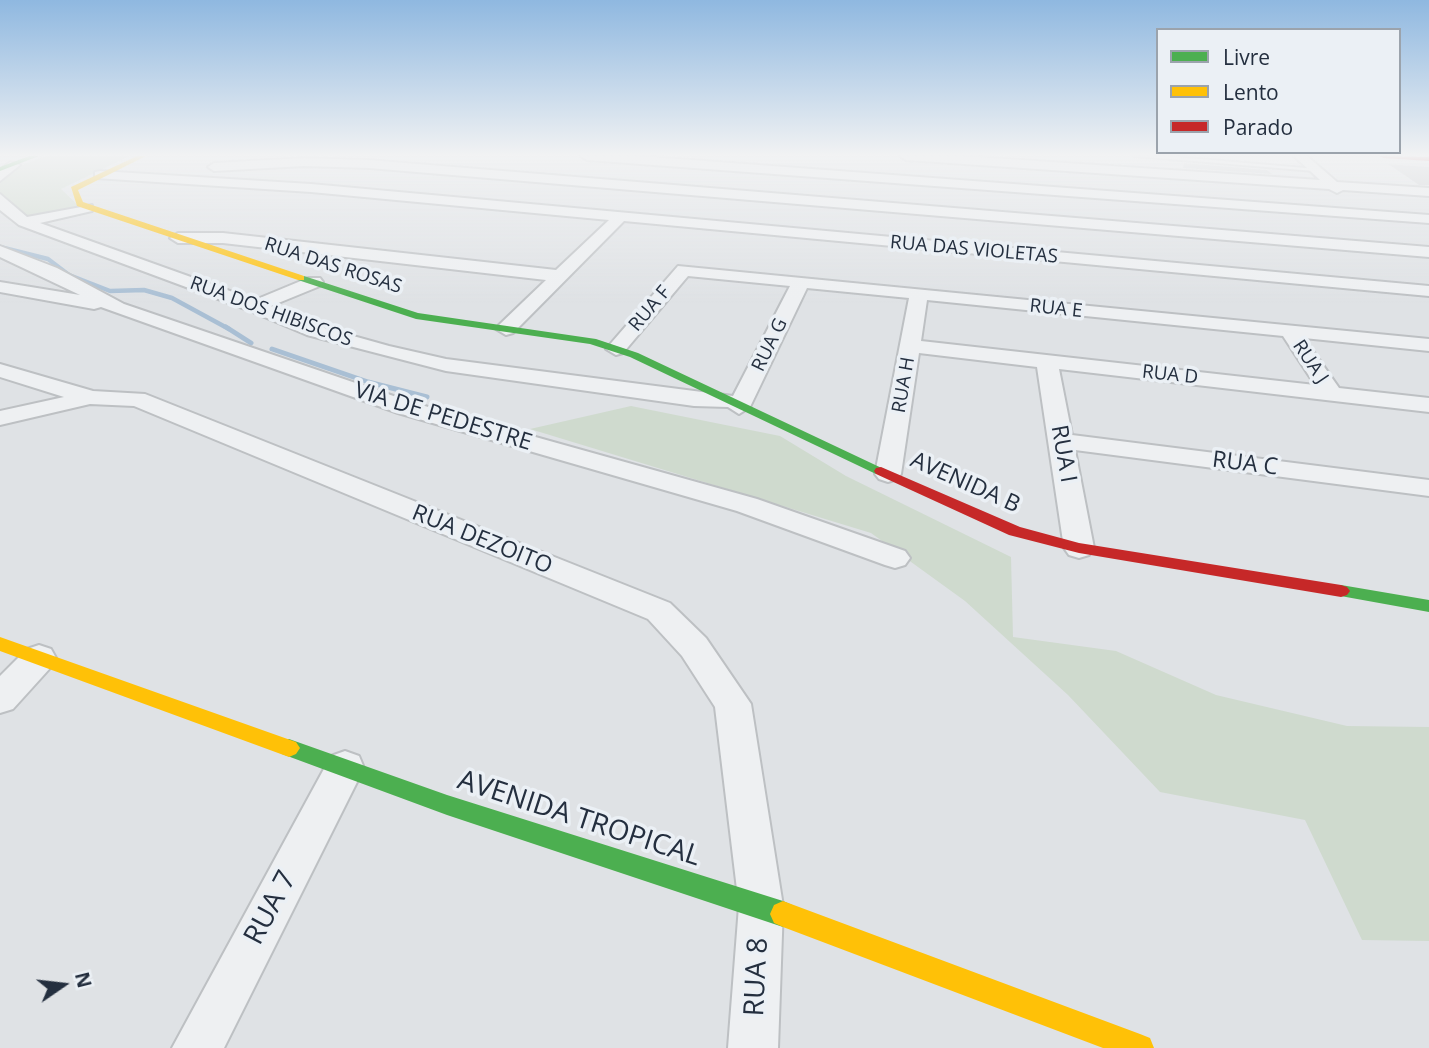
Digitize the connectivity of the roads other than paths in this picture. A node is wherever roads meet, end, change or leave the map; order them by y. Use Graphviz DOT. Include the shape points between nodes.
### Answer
graph roads {
  1 [pos="4,205"];
  2 [pos="82,205"];
  3 [pos="498,205"];
  4 [pos="714,205"];
  5 [pos="857,205"];
  6 [pos="1258,205"];
  7 [pos="1355,205"];
  8 [pos="87,208"];
  9 [pos="1365,214"];
  10 [pos="621,216"];
  11 [pos="1429,219"];
  12 [pos="850,221"];
  13 [pos="24,222"];
  14 [pos="178,238"];
  15 [pos="1407,250"];
  16 [pos="0,251"];
  17 [pos="1429,252"];
  18 [pos="1429,269"];
  19 [pos="684,270"];
  20 [pos="559,276"];
  21 [pos="314,282"];
  22 [pos="800,283"];
  23 [pos="0,287"];
  24 [pos="1429,291"];
  25 [pos="919,295"];
  26 [pos="107,303"];
  27 [pos="255,306"];
  28 [pos="506,328"];
  29 [pos="1290,332"];
  30 [pos="1429,345"];
  31 [pos="911,346"];
  32 [pos="616,349"];
  33 [pos="1047,361"];
  34 [pos="0,370"];
  35 [pos="1331,393"];
  36 [pos="92,398"];
  37 [pos="732,404"];
  38 [pos="1429,405"];
  39 [pos="0,418"];
  40 [pos="1061,441"];
  41 [pos="888,474"];
  42 [pos="1429,488"];
  43 [pos="1079,548"];
  44 [pos="895,558"];
  45 [pos="1429,606"];
  46 [pos="0,644"];
  47 [pos="39,658"];
  48 [pos="0,699"];
  49 [pos="345,768"];
  50 [pos="761,906"];
  51 [pos="197,1048"];
  52 [pos="753,1048"];
  53 [pos="1140,1048"];
  1 -- 13 [label="street, RUA DOS HIBISCOS"];
  2 -- 8 [label="street"];
  3 -- 10 [label="street, RUA DAS VIOLETAS"];
  4 -- 12 [label="street"];
  5 -- 12 [label="street"];
  6 -- 9 [label="street"];
  7 -- 9 [label="street"];
  8 -- 13 [label="street"];
  8 -- 14 [label="street, RUA DAS ROSAS"];
  9 -- 11 [label="street"];
  9 -- 15 [label="street"];
  10 -- 12 [label="street, RUA DAS VIOLETAS"];
  10 -- 20 [label="street"];
  12 -- 15 [label="street"];
  12 -- 24 [label="street, RUA DAS VIOLETAS"];
  13 -- 27 [label="street, RUA DOS HIBISCOS"];
  14 -- 20 [label="street" via="223,238"];
  14 -- 21 [label="street, RUA DAS ROSAS"];
  15 -- 17 [label="street"];
  15 -- 18 [label="street"];
  16 -- 26 [label="street, VIA DE PEDESTRE"];
  19 -- 22 [label="street, RUA E"];
  19 -- 32 [label="street, RUA F"];
  20 -- 28 [label="street"];
  21 -- 27 [label="street"];
  21 -- 28 [label="street, RUA DAS ROSAS" via="416,316"];
  22 -- 25 [label="street, RUA E"];
  22 -- 37 [label="street, RUA G"];
  23 -- 26 [label="street" via="80,303"];
  25 -- 29 [label="street, RUA E"];
  25 -- 31 [label="street, RUA H"];
  26 -- 44 [label="street, VIA DE PEDESTRE" via="406,408 747,505"];
  27 -- 37 [label="street, RUA DOS HIBISCOS" via="314,331 446,365"];
  28 -- 32 [label="street, AVENIDA B"];
  29 -- 30 [label="street, RUA E"];
  29 -- 35 [label="street, RUA J"];
  31 -- 33 [label="street, RUA D"];
  31 -- 41 [label="street, RUA H"];
  32 -- 37 [label="street, AVENIDA B"];
  33 -- 35 [label="street, RUA D"];
  33 -- 40 [label="street, RUA I"];
  34 -- 36 [label="street, RUA DEZOITO"];
  35 -- 38 [label="street, RUA D"];
  36 -- 39 [label="street"];
  36 -- 50 [label="street, RUA DEZOITO" via="137,399 659,611 694,647 733,704"];
  37 -- 41 [label="street, AVENIDA B"];
  40 -- 42 [label="street, RUA C"];
  40 -- 43 [label="street, RUA I"];
  41 -- 43 [label="street, AVENIDA B" via="1015,531"];
  43 -- 45 [label="street, AVENIDA B"];
  46 -- 47 [label="street, AVENIDA TROPICAL"];
  47 -- 48 [label="street"];
  47 -- 49 [label="street, AVENIDA TROPICAL"];
  49 -- 50 [label="street, AVENIDA TROPICAL"];
  49 -- 51 [label="street, RUA 7"];
  50 -- 52 [label="street, RUA 8"];
  50 -- 53 [label="street, AVENIDA TROPICAL"];
}
